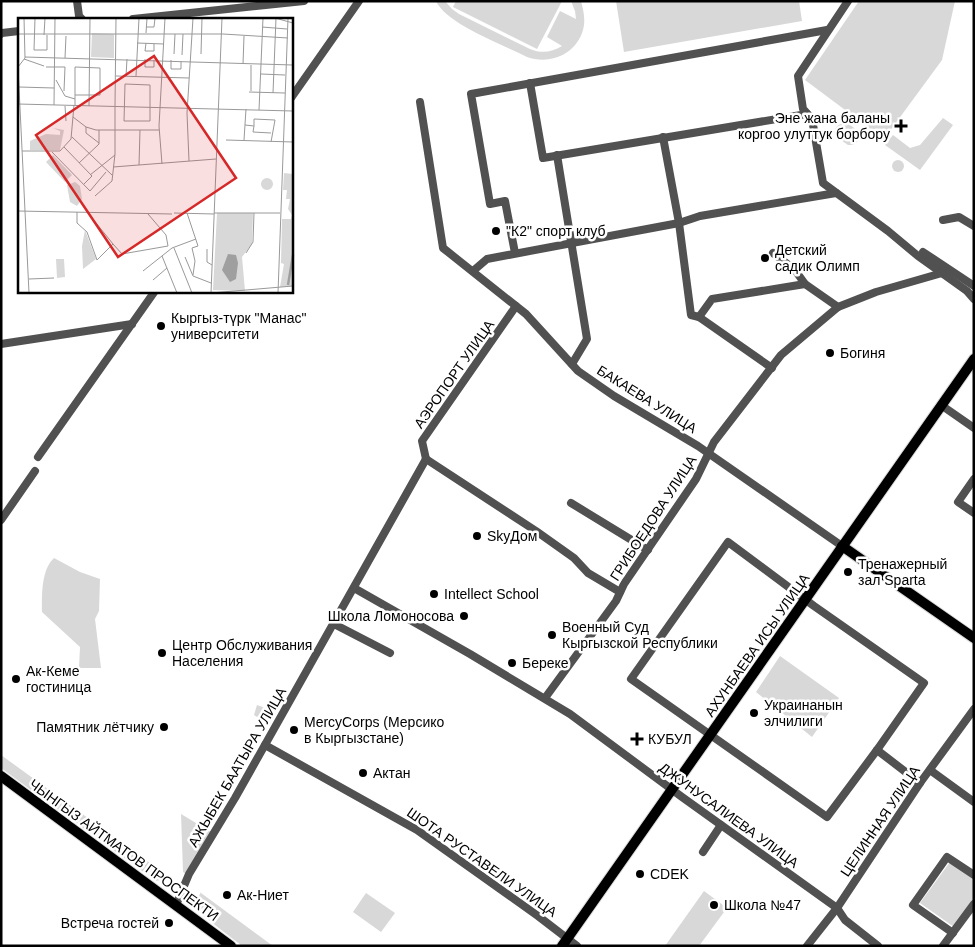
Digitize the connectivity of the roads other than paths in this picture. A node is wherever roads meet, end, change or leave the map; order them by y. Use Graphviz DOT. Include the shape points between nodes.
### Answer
graph roads {
  1 [pos="77,1"];
  2 [pos="304,1"];
  3 [pos="359,1"];
  4 [pos="848,1"];
  5 [pos="81,18"];
  6 [pos="142,18"];
  7 [pos="827,30"];
  8 [pos="18,31"];
  9 [pos="1,34"];
  10 [pos="530,83"];
  11 [pos="292,97"];
  12 [pos="420,102"];
  13 [pos="807,114"];
  14 [pos="663,137"];
  15 [pos="557,155"];
  16 [pos="836,193"];
  17 [pos="943,220"];
  18 [pos="679,223"];
  19 [pos="974,226"];
  20 [pos="570,244"];
  21 [pos="923,252"];
  22 [pos="515,253"];
  23 [pos="773,253"];
  24 [pos="473,271"];
  25 [pos="942,273"];
  26 [pos="805,284"];
  27 [pos="974,286"];
  28 [pos="154,292"];
  29 [pos="974,299"];
  30 [pos="516,306"];
  31 [pos="838,307"];
  32 [pos="699,317"];
  33 [pos="132,324"];
  34 [pos="1,344"];
  35 [pos="974,359"];
  36 [pos="572,364"];
  37 [pos="772,368"];
  38 [pos="941,405"];
  39 [pos="974,428"];
  40 [pos="708,454"];
  41 [pos="38,457"];
  42 [pos="426,459"];
  43 [pos="35,472"];
  44 [pos="974,479"];
  45 [pos="571,503"];
  46 [pos="974,513"];
  47 [pos="1,520"];
  48 [pos="842,546"];
  49 [pos="648,550"];
  50 [pos="354,588"];
  51 [pos="620,592"];
  52 [pos="805,599"];
  53 [pos="334,624"];
  54 [pos="974,638"];
  55 [pos="390,653"];
  56 [pos="546,698"];
  57 [pos="974,709"];
  58 [pos="966,720"];
  59 [pos="974,726"];
  60 [pos="710,736"];
  61 [pos="265,745"];
  62 [pos="877,750"];
  63 [pos="930,770"];
  64 [pos="1,776"];
  65 [pos="920,783"];
  66 [pos="672,790"];
  67 [pos="974,802"];
  68 [pos="722,825"];
  69 [pos="703,852"];
  70 [pos="974,875"];
  71 [pos="176,905"];
  72 [pos="973,906"];
  73 [pos="836,908"];
  74 [pos="953,933"];
  75 [pos="564,942"];
  76 [pos="231,946"];
  77 [pos="577,946"];
  78 [pos="807,946"];
  79 [pos="878,946"];
  80 [pos="944,946"];
  1 -- 5 [label="street"];
  2 -- 6 [label="street"];
  3 -- 11 [label="street"];
  4 -- 7 [label="street"];
  7 -- 10 [label="street"];
  7 -- 13 [label="street" via="798,76 803,108"];
  8 -- 9 [label="street"];
  10 -- 15 [label="street" via="543,158"];
  10 -- 22 [label="street" via="471,94 490,204 505,201"];
  12 -- 24 [label="street, БАКАЕВА УЛИЦА" via="443,248"];
  13 -- 14 [label="street"];
  13 -- 16 [label="street" via="812,119 823,184"];
  14 -- 15 [label="street"];
  14 -- 18 [label="street"];
  15 -- 20 [label="street"];
  16 -- 18 [label="street" via="700,216"];
  16 -- 25 [label="street"];
  17 -- 19 [label="street" via="959,217"];
  18 -- 20 [label="street"];
  18 -- 32 [label="street" via="691,316"];
  20 -- 22 [label="street"];
  20 -- 36 [label="street" via="587,339"];
  21 -- 27 [label="street"];
  22 -- 24 [label="street" via="487,259"];
  23 -- 26 [label="street" via="795,270"];
  24 -- 30 [label="street, БАКАЕВА УЛИЦА"];
  25 -- 29 [label="street"];
  25 -- 31 [label="street, ГРИБОЕДОВА УЛИЦА"];
  26 -- 31 [label="street"];
  26 -- 32 [label="street" via="712,299"];
  28 -- 33 [label="street"];
  30 -- 36 [label="street, БАКАЕВА УЛИЦА"];
  30 -- 42 [label="street, АЭРОПОРТ УЛИЦА" via="422,441"];
  31 -- 37 [label="street, ГРИБОЕДОВА УЛИЦА" via="782,355"];
  32 -- 37 [label="street"];
  33 -- 34 [label="street"];
  33 -- 41 [label="street"];
  35 -- 38 [label="main road, АХУНБАЕВА ИСЫ УЛИЦА"];
  36 -- 40 [label="street, БАКАЕВА УЛИЦА" via="614,396"];
  37 -- 40 [label="street, ГРИБОЕДОВА УЛИЦА"];
  38 -- 39 [label="street"];
  38 -- 48 [label="main road, АХУНБАЕВА ИСЫ УЛИЦА"];
  40 -- 48 [label="street, БАКАЕВА УЛИЦА"];
  40 -- 49 [label="street, ГРИБОЕДОВА УЛИЦА" via="704,467"];
  42 -- 50 [label="street, АЖЫБЕК БААТЫРА УЛИЦА"];
  42 -- 51 [label="street"];
  43 -- 47 [label="street"];
  44 -- 46 [label="street" via="958,502"];
  45 -- 49 [label="street"];
  48 -- 52 [label="main road, АХУНБАЕВА ИСЫ УЛИЦА"];
  48 -- 54 [label="main road, БАКАЕВА УЛИЦА"];
  49 -- 51 [label="street, ГРИБОЕДОВА УЛИЦА"];
  50 -- 53 [label="street, АЖЫБЕК БААТЫРА УЛИЦА"];
  50 -- 56 [label="street, ДЖУНУСАЛИЕВА УЛИЦА"];
  51 -- 56 [label="street, ГРИБОЕДОВА УЛИЦА"];
  52 -- 60 [label="main road, АХУНБАЕВА ИСЫ УЛИЦА"];
  52 -- 60 [label="street" via="728,542 631,679"];
  52 -- 62 [label="street" via="924,683"];
  53 -- 55 [label="street"];
  53 -- 61 [label="street, АЖЫБЕК БААТЫРА УЛИЦА"];
  56 -- 66 [label="street, ДЖУНУСАЛИЕВА УЛИЦА"];
  57 -- 58 [label="street, ЦЕЛИННАЯ УЛИЦА"];
  58 -- 59 [label="street"];
  58 -- 63 [label="street, ЦЕЛИННАЯ УЛИЦА"];
  60 -- 62 [label="street" via="827,817"];
  60 -- 66 [label="main road, АХУНБАЕВА ИСЫ УЛИЦА"];
  61 -- 71 [label="street, АЖЫБЕК БААТЫРА УЛИЦА" via="189,874"];
  61 -- 75 [label="street, ШОТА РУСТАВЕЛИ УЛИЦА" via="417,830 538,916"];
  62 -- 65 [label="street"];
  63 -- 65 [label="street, ЦЕЛИННАЯ УЛИЦА"];
  63 -- 67 [label="street"];
  64 -- 71 [label="main road, ЧЫНГЫЗ АЙТМАТОВ ПРОСПЕКТИ"];
  65 -- 73 [label="street, ЦЕЛИННАЯ УЛИЦА"];
  66 -- 68 [label="street, ДЖУНУСАЛИЕВА УЛИЦА"];
  66 -- 75 [label="main road, АХУНБАЕВА ИСЫ УЛИЦА"];
  68 -- 69 [label="street"];
  68 -- 73 [label="street, ДЖУНУСАЛИЕВА УЛИЦА"];
  70 -- 74 [label="street" via="947,856 913,905"];
  71 -- 76 [label="main road, ЧЫНГЫЗ АЙТМАТОВ ПРОСПЕКТИ"];
  72 -- 74 [label="street"];
  73 -- 78 [label="street, ЦЕЛИННАЯ УЛИЦА"];
  73 -- 79 [label="street, ДЖУНУСАЛИЕВА УЛИЦА" via="845,920"];
  74 -- 80 [label="street"];
  75 -- 77 [label="street, ШОТА РУСТАВЕЛИ УЛИЦА"];
}
